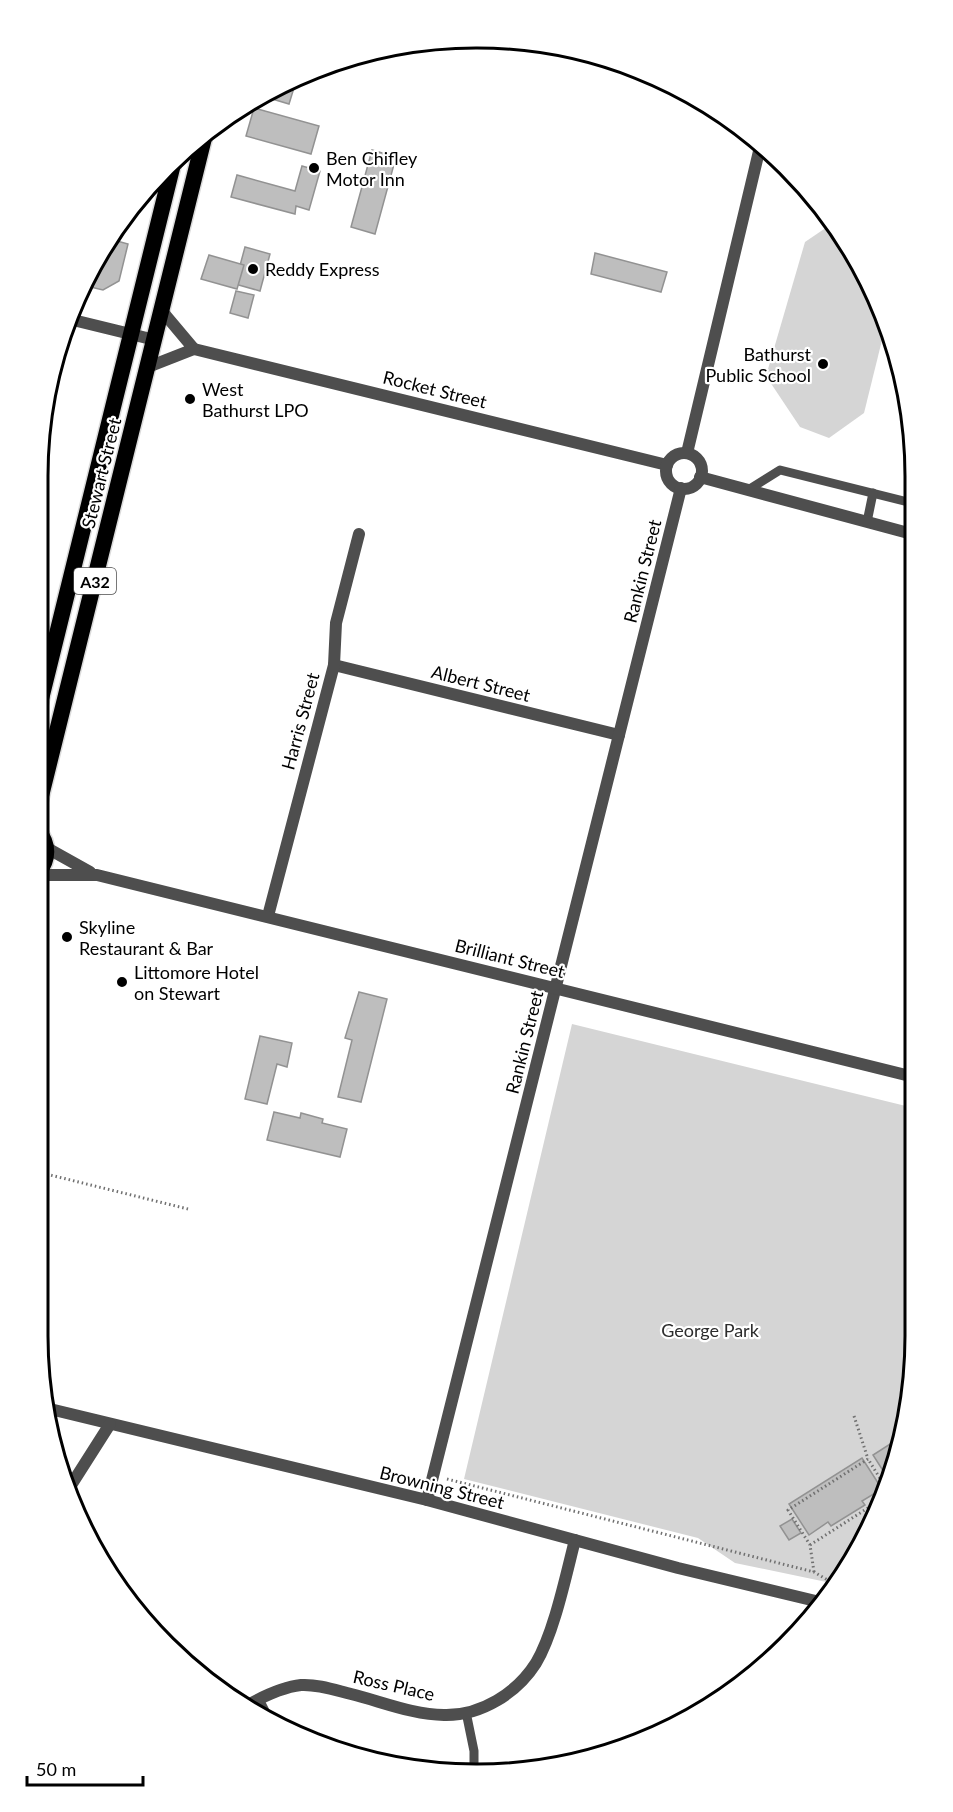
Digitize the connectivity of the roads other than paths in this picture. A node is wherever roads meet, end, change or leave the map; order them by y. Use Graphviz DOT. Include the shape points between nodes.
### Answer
graph roads {
  1 [pos="200,149"];
  2 [pos="758,154"];
  3 [pos="170,178"];
  4 [pos="162,311"];
  5 [pos="78,321"];
  6 [pos="132,334"];
  7 [pos="155,340"];
  8 [pos="194,349"];
  9 [pos="148,367"];
  10 [pos="687,453"];
  11 [pos="667,465"];
  12 [pos="700,477"];
  13 [pos="681,488"];
  14 [pos="748,490"];
  15 [pos="873,493"];
  16 [pos="905,501"];
  17 [pos="867,522"];
  18 [pos="905,532"];
  19 [pos="359,534"];
  20 [pos="334,665"];
  21 [pos="48,671"];
  22 [pos="620,735"];
  23 [pos="48,768"];
  24 [pos="48,849"];
  25 [pos="48,874"];
  26 [pos="97,875"];
  27 [pos="268,916"];
  28 [pos="557,988"];
  29 [pos="905,1075"];
  30 [pos="55,1411"];
  31 [pos="110,1424"];
  32 [pos="74,1481"];
  33 [pos="426,1500"];
  34 [pos="575,1540"];
  35 [pos="813,1600"];
  36 [pos="259,1699"];
  37 [pos="254,1702"];
  38 [pos="263,1708"];
  39 [pos="466,1712"];
  40 [pos="474,1764"];
  1 -- 4 [label="highway, Stewart Street / A32"];
  2 -- 10 [label="street"];
  3 -- 6 [label="highway, Stewart Street / A32"];
  4 -- 7 [label="highway, Stewart Street / A32"];
  4 -- 8 [label="street"];
  5 -- 6 [label="street"];
  6 -- 7 [label="street"];
  6 -- 21 [label="highway, Stewart Street / A32"];
  7 -- 9 [label="highway, Stewart Street / A32"];
  8 -- 9 [label="street"];
  8 -- 11 [label="street, Rocket Street"];
  9 -- 23 [label="highway, Stewart Street / A32"];
  10 -- 11 [label="street" via="673,457"];
  10 -- 12 [label="street" via="699,462"];
  11 -- 13 [label="street" via="667,477"];
  12 -- 13 [label="street" via="692,486"];
  12 -- 14 [label="street"];
  13 -- 22 [label="street, Rankin Street"];
  14 -- 15 [label="lane" via="780,470"];
  14 -- 17 [label="street"];
  15 -- 16 [label="lane"];
  15 -- 17 [label="lane"];
  17 -- 18 [label="street"];
  19 -- 20 [label="street, Harris Street" via="336,623"];
  20 -- 22 [label="street, Albert Street"];
  20 -- 27 [label="street, Harris Street"];
  22 -- 28 [label="street, Rankin Street"];
  24 -- 26 [label="street, Brilliant Street"];
  25 -- 26 [label="street, Brilliant Street"];
  26 -- 27 [label="street, Brilliant Street"];
  27 -- 28 [label="street, Brilliant Street"];
  28 -- 29 [label="street, Brilliant Street"];
  28 -- 33 [label="street, Rankin Street"];
  30 -- 31 [label="street, Browning Street"];
  31 -- 32 [label="street"];
  31 -- 33 [label="street, Browning Street"];
  33 -- 34 [label="street, Browning Street"];
  34 -- 35 [label="street, Browning Street"];
  34 -- 39 [label="street, Ross Place" via="537,1662 523,1681 504,1696"];
  36 -- 37 [label="street, Ross Place"];
  36 -- 38 [label="lane"];
  36 -- 39 [label="street, Ross Place" via="301,1685 444,1715"];
  39 -- 40 [label="lane"];
}
